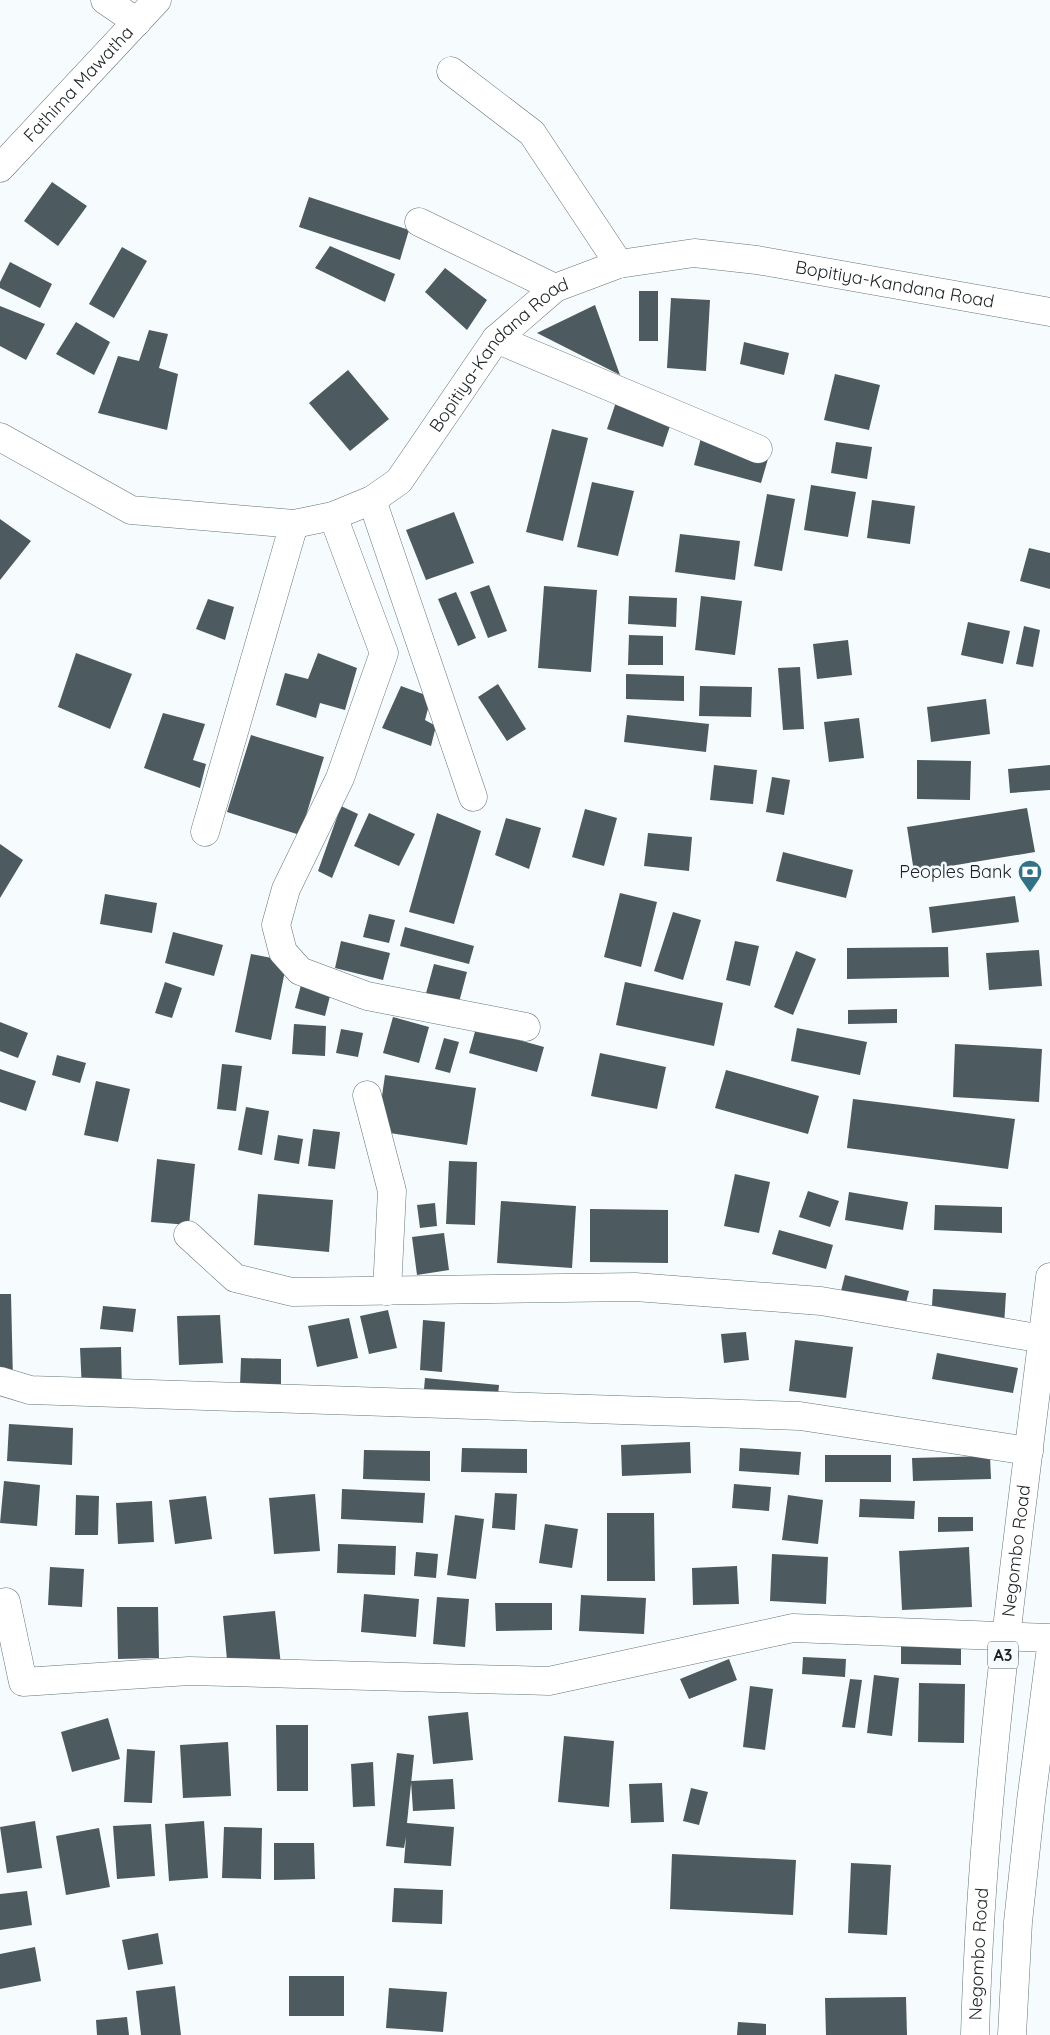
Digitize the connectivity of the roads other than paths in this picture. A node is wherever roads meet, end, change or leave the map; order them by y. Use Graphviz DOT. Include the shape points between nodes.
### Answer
graph roads {
  1 [pos="105,0"];
  2 [pos="157,0"];
  3 [pos="137,22"];
  4 [pos="451,71"];
  5 [pos="0,168"];
  6 [pos="419,222"];
  7 [pos="619,264"];
  8 [pos="555,288"];
  9 [pos="1050,312"];
  10 [pos="496,339"];
  11 [pos="0,437"];
  12 [pos="758,449"];
  13 [pos="372,500"];
  14 [pos="333,516"];
  15 [pos="294,524"];
  16 [pos="473,797"];
  17 [pos="205,832"];
  18 [pos="526,1027"];
  19 [pos="367,1095"];
  20 [pos="188,1235"];
  21 [pos="1050,1277"];
  22 [pos="387,1291"];
  23 [pos="1043,1339"];
  24 [pos="0,1381"];
  25 [pos="1029,1451"];
  26 [pos="6,1602"];
  27 [pos="1005,1637"];
  28 [pos="1050,1638"];
  29 [pos="1050,1654"];
  30 [pos="975,2035"];
  31 [pos="1012,2035"];
  1 -- 3 [label="main road"];
  2 -- 3 [label="main road, Fathima Mawatha"];
  3 -- 5 [label="main road, Fathima Mawatha"];
  4 -- 7 [label="main road" via="532,133"];
  6 -- 8 [label="main road"];
  7 -- 8 [label="main road, Bopitiya-Kandana Road"];
  7 -- 9 [label="main road, Bopitiya-Kandana Road" via="694,253 757,260"];
  8 -- 10 [label="main road, Bopitiya-Kandana Road"];
  10 -- 12 [label="main road"];
  10 -- 13 [label="main road, Bopitiya-Kandana Road" via="399,481"];
  11 -- 15 [label="main road, Bopitiya-Kandana Road" via="131,510"];
  13 -- 14 [label="main road, Bopitiya-Kandana Road"];
  13 -- 16 [label="main road"];
  14 -- 15 [label="main road, Bopitiya-Kandana Road"];
  14 -- 18 [label="main road" via="384,653 340,778 286,889 276,925 283,952 300,971 367,996"];
  15 -- 17 [label="main road"];
  19 -- 22 [label="main road" via="392,1191"];
  20 -- 22 [label="main road" via="235,1278 292,1292"];
  21 -- 23 [label="main road, Negombo Road / A3"];
  22 -- 23 [label="main road" via="636,1288 822,1301"];
  23 -- 25 [label="main road, Negombo Road / A3"];
  24 -- 25 [label="main road" via="30,1390 800,1416"];
  25 -- 27 [label="main road, Negombo Road / A3"];
  26 -- 27 [label="main road" via="23,1682 189,1671 549,1681 793,1628"];
  27 -- 28 [label="main road"];
  27 -- 30 [label="main road, Negombo Road / A3" via="982,1876"];
  29 -- 31 [label="main road" via="1018,1922"];
}
